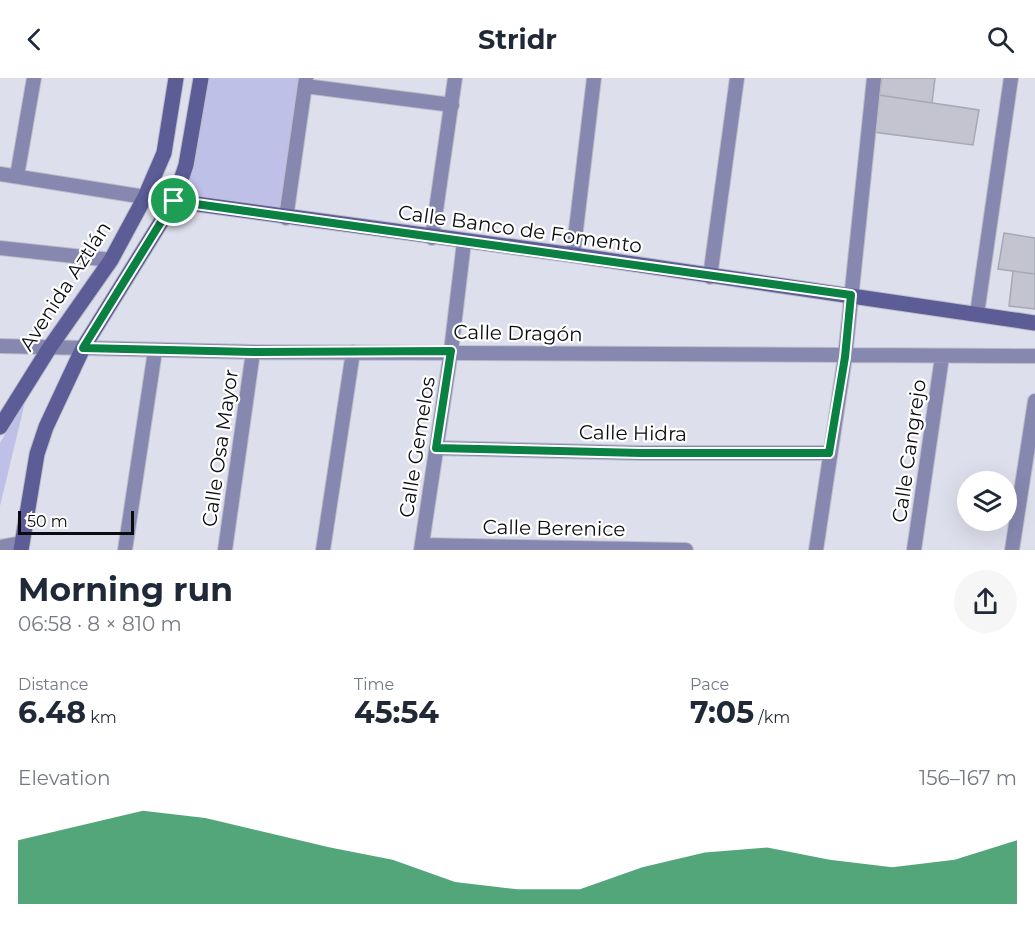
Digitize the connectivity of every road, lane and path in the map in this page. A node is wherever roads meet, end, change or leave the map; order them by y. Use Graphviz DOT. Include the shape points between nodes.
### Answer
graph roads {
  1 [pos="34,78"];
  2 [pos="176,78"];
  3 [pos="201,78"];
  4 [pos="455,78"];
  5 [pos="594,78"];
  6 [pos="737,78"];
  7 [pos="874,78"];
  8 [pos="1011,78"];
  9 [pos="305,82"];
  10 [pos="452,105"];
  11 [pos="0,174"];
  12 [pos="17,177"];
  13 [pos="145,198"];
  14 [pos="174,201"];
  15 [pos="286,218"];
  16 [pos="432,238"];
  17 [pos="464,242"];
  18 [pos="0,248"];
  19 [pos="573,255"];
  20 [pos="111,260"];
  21 [pos="710,277"];
  22 [pos="851,295"];
  23 [pos="977,314"];
  24 [pos="1035,323"];
  25 [pos="0,346"];
  26 [pos="50,347"];
  27 [pos="83,348"];
  28 [pos="155,351"];
  29 [pos="451,351"];
  30 [pos="253,352"];
  31 [pos="353,352"];
  32 [pos="1035,356"];
  33 [pos="845,357"];
  34 [pos="942,357"];
  35 [pos="1035,401"];
  36 [pos="0,427"];
  37 [pos="436,448"];
  38 [pos="829,453"];
  39 [pos="21,546"];
  40 [pos="0,547"];
  41 [pos="421,547"];
  42 [pos="124,550"];
  43 [pos="225,550"];
  44 [pos="322,550"];
  45 [pos="686,550"];
  46 [pos="816,550"];
  47 [pos="914,550"];
  48 [pos="1012,550"];
  1 -- 12 [label="street"];
  2 -- 13 [label="street, Avenida Aztlán" via="164,153"];
  3 -- 14 [label="street" via="186,165"];
  4 -- 10 [label="street"];
  5 -- 19 [label="street"];
  6 -- 21 [label="street"];
  7 -- 22 [label="street"];
  8 -- 23 [label="street"];
  9 -- 10 [label="street"];
  9 -- 15 [label="street"];
  10 -- 16 [label="street"];
  11 -- 12 [label="street, Calle Banco de Fomento"];
  12 -- 13 [label="street, Calle Banco de Fomento"];
  13 -- 14 [label="street, Calle Banco de Fomento"];
  13 -- 20 [label="street, Avenida Aztlán"];
  14 -- 15 [label="street, Calle Banco de Fomento"];
  14 -- 27 [label="street"];
  15 -- 16 [label="street, Calle Banco de Fomento"];
  16 -- 17 [label="street, Calle Banco de Fomento"];
  17 -- 19 [label="street, Calle Banco de Fomento"];
  17 -- 29 [label="street, Calle Gemelos"];
  18 -- 20 [label="street"];
  19 -- 21 [label="street, Calle Banco de Fomento"];
  20 -- 26 [label="street, Avenida Aztlán"];
  21 -- 22 [label="street, Calle Banco de Fomento"];
  22 -- 23 [label="street, Calle Banco de Fomento"];
  22 -- 33 [label="street"];
  23 -- 24 [label="street, Calle Banco de Fomento"];
  25 -- 26 [label="street, Calle Dragón"];
  26 -- 27 [label="street, Calle Dragón"];
  26 -- 36 [label="street, Avenida Aztlán"];
  27 -- 28 [label="street, Calle Dragón"];
  27 -- 39 [label="street" via="37,454"];
  28 -- 30 [label="street, Calle Dragón"];
  28 -- 42 [label="street"];
  29 -- 31 [label="street, Calle Dragón"];
  29 -- 33 [label="street, Calle Dragón"];
  29 -- 37 [label="street, Calle Gemelos"];
  30 -- 31 [label="street, Calle Dragón"];
  30 -- 43 [label="street, Calle Osa Mayor"];
  31 -- 44 [label="street"];
  32 -- 34 [label="street, Calle Dragón"];
  33 -- 34 [label="street, Calle Dragón"];
  33 -- 38 [label="street"];
  34 -- 47 [label="street, Calle Cangrejo"];
  35 -- 48 [label="street"];
  37 -- 38 [label="street, Calle Hidra"];
  37 -- 41 [label="street, Calle Gemelos"];
  38 -- 46 [label="street"];
  39 -- 40 [label="street"];
  41 -- 45 [label="street, Calle Berenice"];
}
